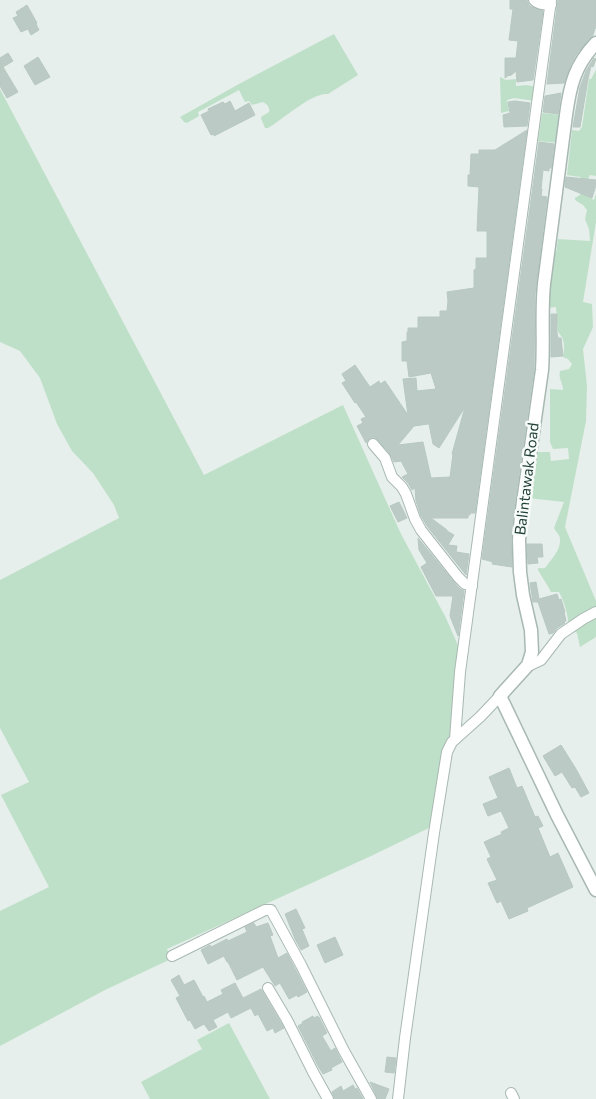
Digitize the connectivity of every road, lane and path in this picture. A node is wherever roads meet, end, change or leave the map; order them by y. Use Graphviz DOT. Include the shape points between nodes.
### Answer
graph roads {
  1 [pos="534,0"];
  2 [pos="551,2"];
  3 [pos="596,43"];
  4 [pos="374,444"];
  5 [pos="472,586"];
  6 [pos="596,612"];
  7 [pos="526,667"];
  8 [pos="500,696"];
  9 [pos="455,739"];
  10 [pos="596,890"];
  11 [pos="172,956"];
  12 [pos="268,988"];
  13 [pos="328,1099"];
  14 [pos="371,1099"];
  15 [pos="398,1099"];
  1 -- 2 [label="street" via="540,4"];
  2 -- 5 [label="street"];
  3 -- 7 [label="street, Balintawak Road" via="580,64 569,96 544,284 542,370 519,540 520,582 532,642 531,659"];
  4 -- 5 [label="street" via="385,458 392,478 406,494 421,530 458,577"];
  5 -- 9 [label="street"];
  6 -- 7 [label="street" via="561,634 541,660"];
  7 -- 8 [label="street, Balintawak Road"];
  8 -- 9 [label="street"];
  8 -- 10 [label="street"];
  9 -- 15 [label="street" via="448,749 444,768"];
  11 -- 14 [label="street" via="265,910 271,910"];
  12 -- 13 [label="street"];
}
